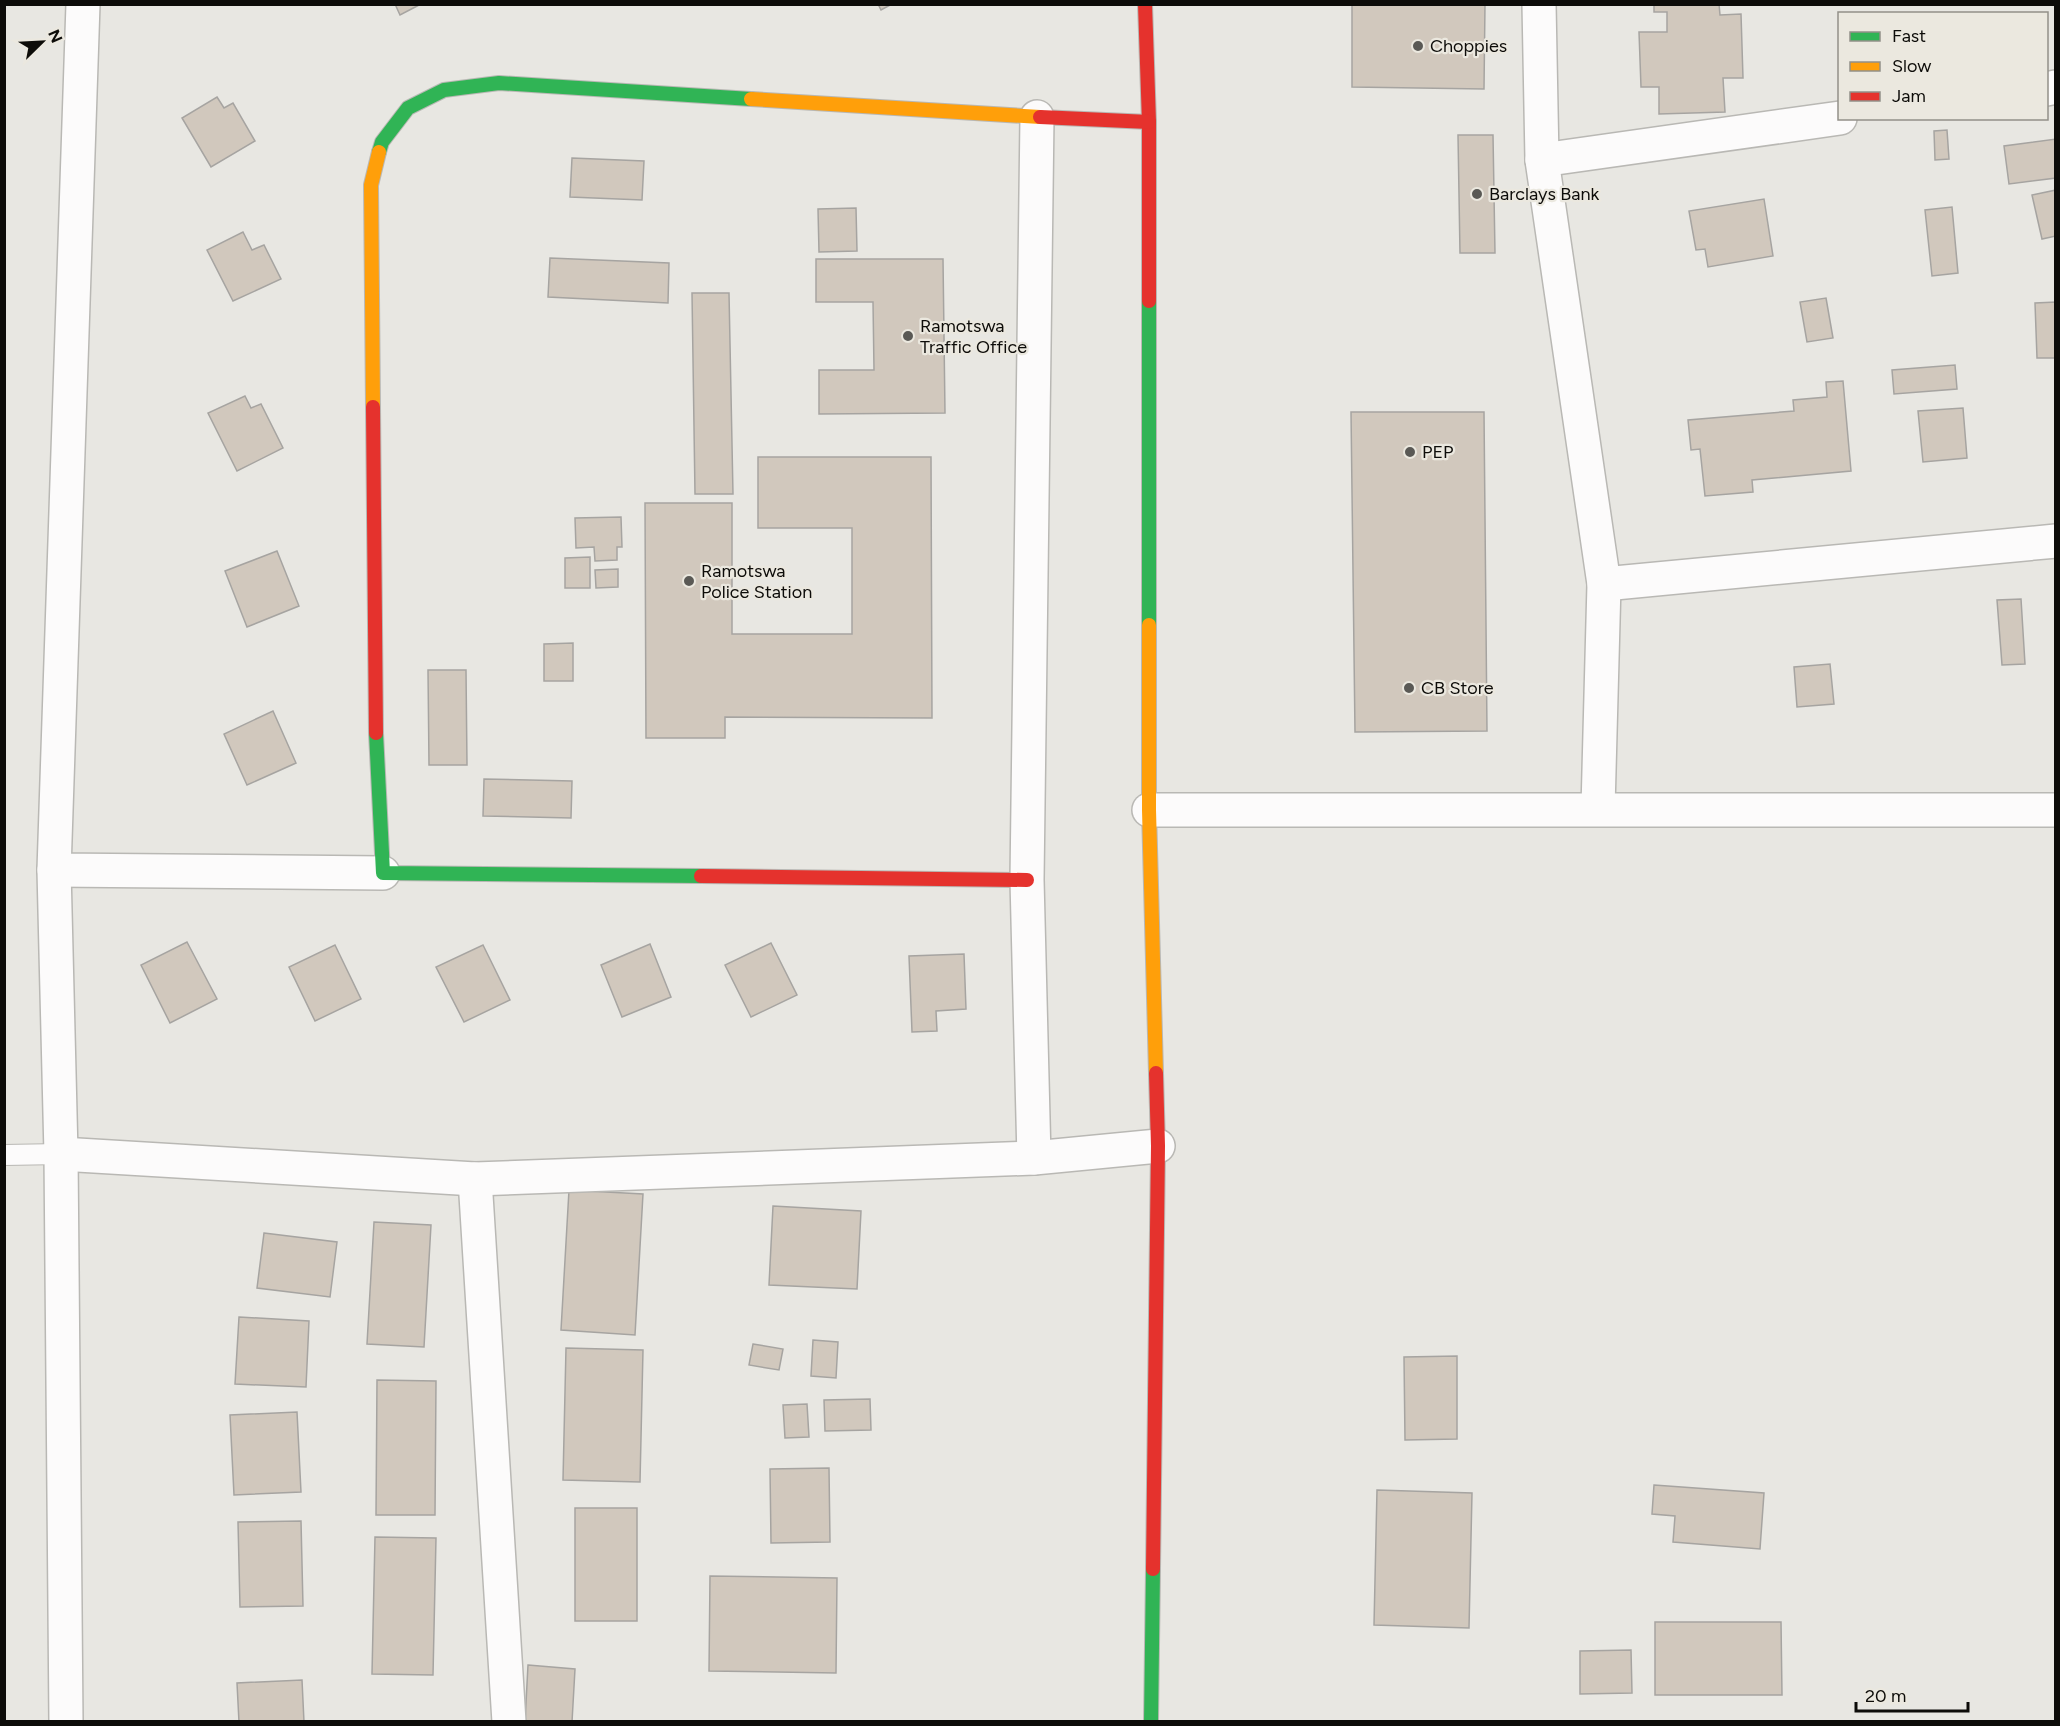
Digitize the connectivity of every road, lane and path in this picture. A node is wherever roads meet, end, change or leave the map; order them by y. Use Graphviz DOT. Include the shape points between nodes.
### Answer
graph roads {
  1 [pos="83,4"];
  2 [pos="1144,4"];
  3 [pos="1539,4"];
  4 [pos="1037,117"];
  5 [pos="1838,118"];
  6 [pos="1149,122"];
  7 [pos="1542,160"];
  8 [pos="2055,540"];
  9 [pos="1604,584"];
  10 [pos="1598,808"];
  11 [pos="1149,810"];
  12 [pos="2055,810"];
  13 [pos="54,870"];
  14 [pos="383,873"];
  15 [pos="1027,880"];
  16 [pos="1158,1146"];
  17 [pos="61,1154"];
  18 [pos="4,1155"];
  19 [pos="1034,1158"];
  20 [pos="475,1179"];
  21 [pos="66,1722"];
  22 [pos="509,1722"];
  23 [pos="1151,1722"];
  1 -- 13 [label="street"];
  2 -- 6 [label="street"];
  3 -- 7 [label="street"];
  4 -- 6 [label="street"];
  4 -- 14 [label="street" via="499,83 444,90 408,108 382,142 371,185 376,749"];
  4 -- 15 [label="street"];
  5 -- 7 [label="street"];
  6 -- 11 [label="street"];
  7 -- 9 [label="street"];
  8 -- 9 [label="street"];
  9 -- 10 [label="street"];
  10 -- 11 [label="street"];
  10 -- 12 [label="street"];
  11 -- 16 [label="street"];
  13 -- 14 [label="street"];
  13 -- 17 [label="street"];
  14 -- 15 [label="street"];
  15 -- 19 [label="street"];
  16 -- 19 [label="street"];
  16 -- 23 [label="street"];
  17 -- 18 [label="lane"];
  17 -- 20 [label="street"];
  17 -- 21 [label="street"];
  19 -- 20 [label="street"];
  20 -- 22 [label="street"];
}
